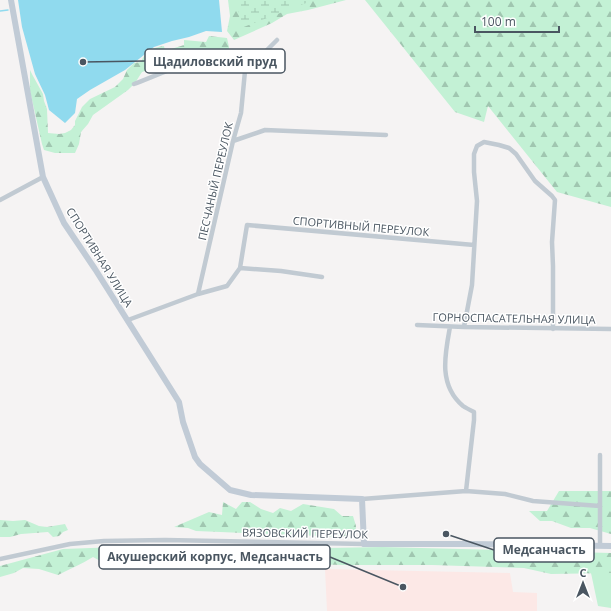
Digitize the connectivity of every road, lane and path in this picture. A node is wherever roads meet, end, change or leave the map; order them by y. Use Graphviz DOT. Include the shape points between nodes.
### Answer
graph roads {
  1 [pos="11,0"];
  2 [pos="277,40"];
  3 [pos="245,71"];
  4 [pos="134,84"];
  5 [pos="386,135"];
  6 [pos="233,141"];
  7 [pos="43,177"];
  8 [pos="0,200"];
  9 [pos="474,245"];
  10 [pos="240,268"];
  11 [pos="322,277"];
  12 [pos="198,294"];
  13 [pos="128,320"];
  14 [pos="416,325"];
  15 [pos="450,327"];
  16 [pos="464,327"];
  17 [pos="552,329"];
  18 [pos="611,329"];
  19 [pos="600,455"];
  20 [pos="466,491"];
  21 [pos="362,499"];
  22 [pos="600,506"];
  23 [pos="364,544"];
  24 [pos="600,545"];
  25 [pos="611,546"];
  26 [pos="0,559"];
  1 -- 7 [label="street, СПОРТИВНАЯ УЛИЦА"];
  2 -- 3 [label="street" via="263,54 246,60"];
  3 -- 4 [label="street" via="242,65 221,57 206,58"];
  3 -- 6 [label="street, ПЕСЧАНЫЙ ПЕРЕУЛОК" via="241,113"];
  5 -- 6 [label="street" via="265,130"];
  6 -- 12 [label="street, ПЕСЧАНЫЙ ПЕРЕУЛОК"];
  7 -- 8 [label="street"];
  7 -- 13 [label="street, СПОРТИВНАЯ УЛИЦА" via="64,223"];
  9 -- 10 [label="street, СПОРТИВНЫЙ ПЕРЕУЛОК" via="247,225"];
  9 -- 16 [label="street" via="472,285"];
  9 -- 17 [label="street" via="477,201 474,154 478,146 484,142 509,148 535,181 555,200 552,242"];
  10 -- 11 [label="street"];
  10 -- 12 [label="street" via="227,286"];
  12 -- 13 [label="street"];
  13 -- 21 [label="street, СПОРТИВНАЯ УЛИЦА" via="179,402 195,457 230,490 251,495"];
  14 -- 15 [label="street, ГОРНОСПАСАТЕЛЬНАЯ УЛИЦА"];
  15 -- 16 [label="street, ГОРНОСПАСАТЕЛЬНАЯ УЛИЦА"];
  15 -- 20 [label="street" via="444,368 448,384 454,397 474,412"];
  16 -- 17 [label="street, ГОРНОСПАСАТЕЛЬНАЯ УЛИЦА"];
  17 -- 18 [label="street, ГОРНОСПАСАТЕЛЬНАЯ УЛИЦА"];
  19 -- 22 [label="street"];
  20 -- 21 [label="street"];
  20 -- 22 [label="street" via="505,494 533,501"];
  21 -- 23 [label="street"];
  22 -- 24 [label="street"];
  23 -- 24 [label="street, ВЯЗОВСКИЙ ПЕРЕУЛОК"];
  23 -- 26 [label="street, ВЯЗОВСКИЙ ПЕРЕУЛОК" via="104,541 70,544"];
  24 -- 25 [label="street, ВЯЗОВСКИЙ ПЕРЕУЛОК"];
}
